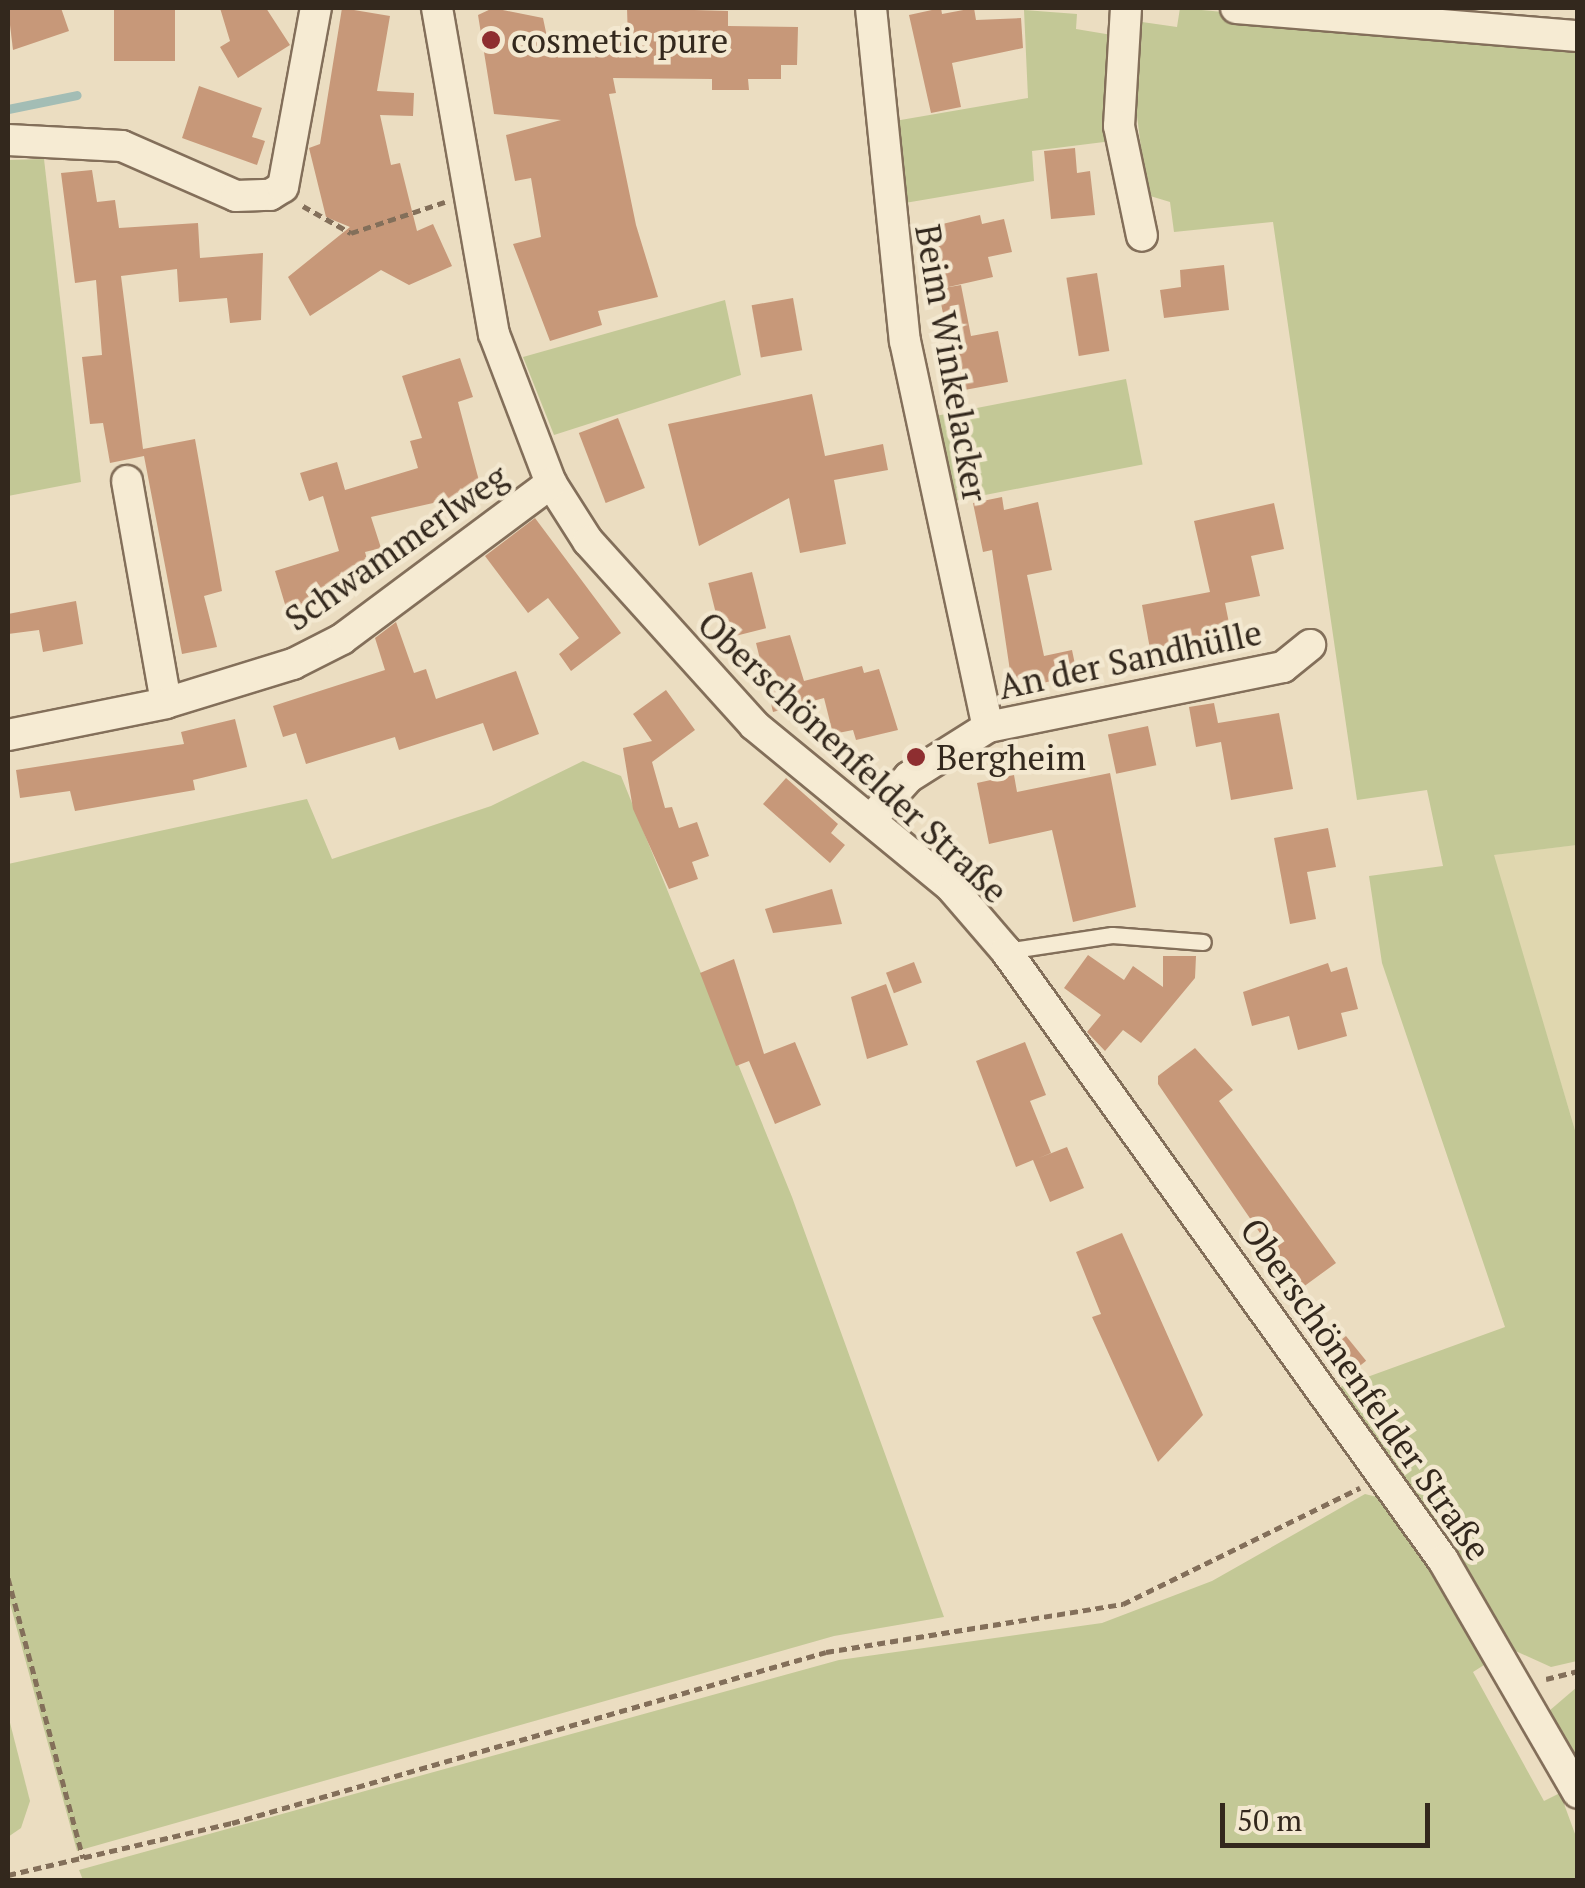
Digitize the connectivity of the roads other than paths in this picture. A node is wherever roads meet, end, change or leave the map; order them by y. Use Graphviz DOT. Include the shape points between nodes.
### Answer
graph roads {
  1 [pos="316,8"];
  2 [pos="437,8"];
  3 [pos="871,8"];
  4 [pos="1126,8"];
  5 [pos="1236,8"];
  6 [pos="1578,36"];
  7 [pos="8,140"];
  8 [pos="1142,236"];
  9 [pos="127,481"];
  10 [pos="551,483"];
  11 [pos="1310,646"];
  12 [pos="166,703"];
  13 [pos="988,726"];
  14 [pos="8,735"];
  15 [pos="871,820"];
  16 [pos="1202,942"];
  17 [pos="1006,951"];
  18 [pos="1578,1793"];
  1 -- 7 [label="street" via="277,191 236,196 122,146"];
  2 -- 10 [label="street, Oberschönenfelder Straße" via="494,334"];
  3 -- 13 [label="street, Beim Winkelacker" via="906,341"];
  4 -- 8 [label="street" via="1120,126"];
  5 -- 6 [label="street"];
  9 -- 12 [label="street"];
  10 -- 12 [label="street, Schwammerlweg" via="342,639 293,664"];
  10 -- 15 [label="street, Oberschönenfelder Straße" via="607,568 674,644 754,725"];
  11 -- 13 [label="street, An der Sandhülle" via="1283,667"];
  12 -- 14 [label="street, Schwammerlweg"];
  13 -- 15 [label="street, An der Sandhülle" via="909,777"];
  15 -- 17 [label="street, Oberschönenfelder Straße" via="951,888"];
  16 -- 17 [label="lane" via="1112,935"];
  17 -- 18 [label="street, Oberschönenfelder Straße" via="1385,1475 1502,1656"];
}
